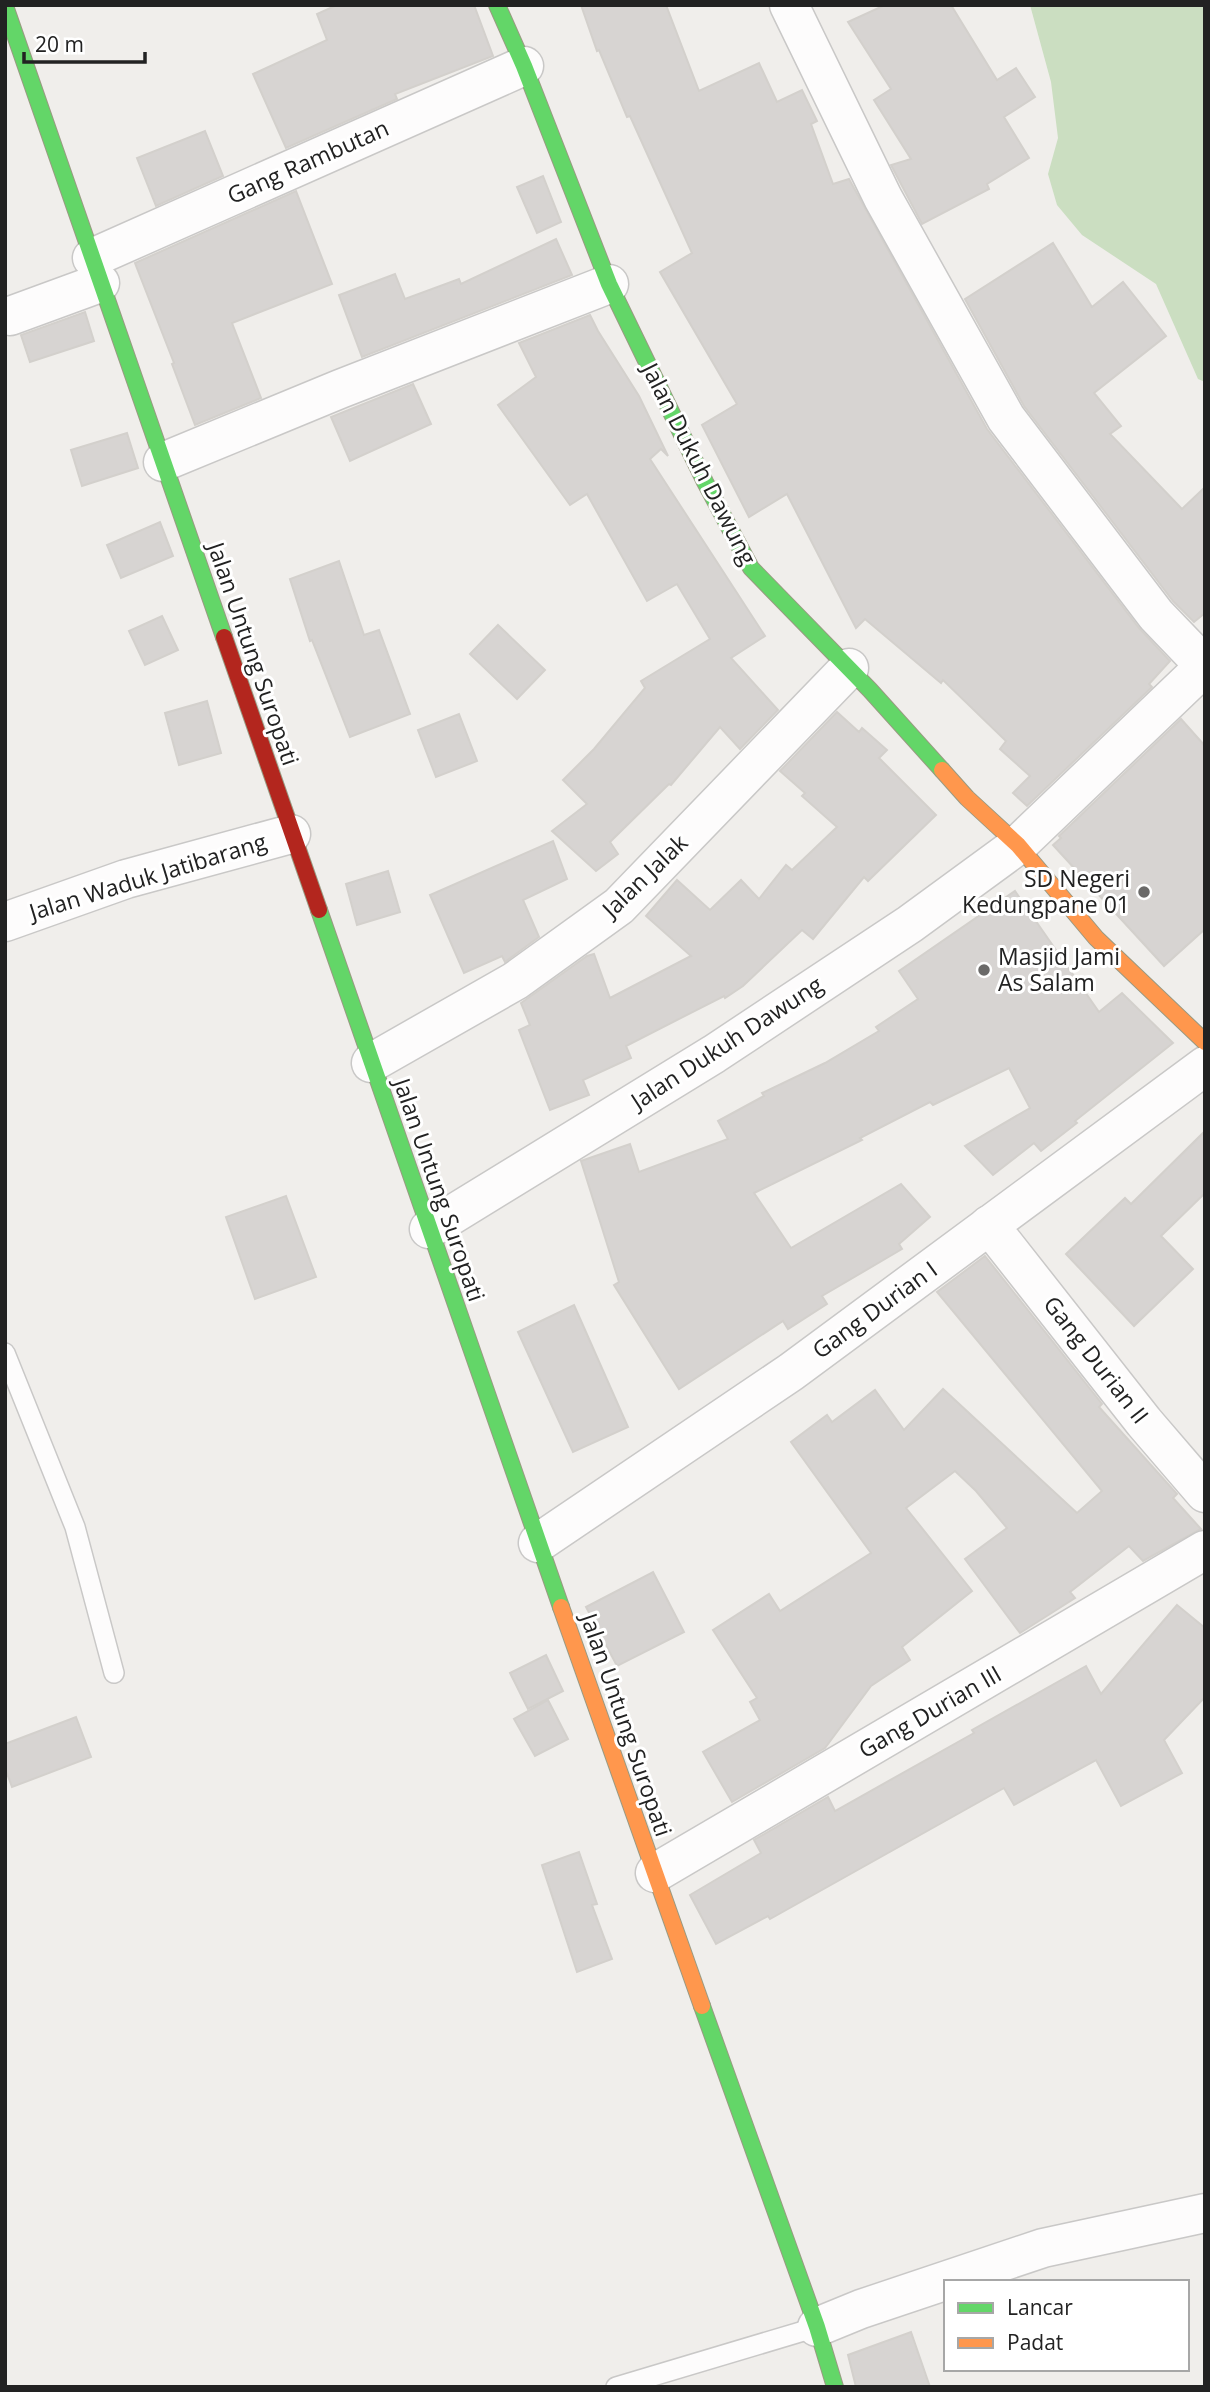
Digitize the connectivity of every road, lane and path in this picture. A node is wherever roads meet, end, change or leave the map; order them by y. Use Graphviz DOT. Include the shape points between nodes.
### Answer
graph roads {
  1 [pos="497,5"];
  2 [pos="789,5"];
  3 [pos="5,6"];
  4 [pos="524,66"];
  5 [pos="96,271"];
  6 [pos="609,284"];
  7 [pos="10,316"];
  8 [pos="163,461"];
  9 [pos="1205,666"];
  10 [pos="849,668"];
  11 [pos="291,834"];
  12 [pos="1018,845"];
  13 [pos="5,922"];
  14 [pos="1200,1027"];
  15 [pos="371,1063"];
  16 [pos="1205,1066"];
  17 [pos="989,1225"];
  18 [pos="429,1229"];
  19 [pos="5,1353"];
  20 [pos="1205,1493"];
  21 [pos="538,1544"];
  22 [pos="1205,1550"];
  23 [pos="114,1673"];
  24 [pos="654,1873"];
  25 [pos="1205,2213"];
  26 [pos="948,2280"];
  27 [pos="944,2281"];
  28 [pos="817,2327"];
  29 [pos="616,2387"];
  30 [pos="835,2387"];
  1 -- 4 [label="main road, Jalan Dukuh Dawung"];
  2 -- 9 [label="street" via="883,198 1006,418 1156,615"];
  3 -- 5 [label="main road, Jalan Untung Suropati"];
  4 -- 5 [label="street, Gang Rambutan"];
  4 -- 6 [label="main road, Jalan Dukuh Dawung"];
  5 -- 7 [label="street, Gang Rambutan"];
  5 -- 8 [label="main road, Jalan Untung Suropati"];
  6 -- 8 [label="street"];
  6 -- 10 [label="main road, Jalan Dukuh Dawung" via="751,568"];
  8 -- 11 [label="main road, Jalan Untung Suropati"];
  9 -- 12 [label="street, Jalan Dukuh Dawung"];
  10 -- 12 [label="main road, Jalan Dukuh Dawung" via="967,798"];
  10 -- 15 [label="street, Jalan Jalak" via="619,906 515,981"];
  11 -- 13 [label="street, Jalan Waduk Jatibarang" via="126,879"];
  11 -- 15 [label="main road, Jalan Untung Suropati"];
  12 -- 14 [label="main road, Jalan Dukuh Dawung" via="1096,938"];
  12 -- 18 [label="street, Jalan Dukuh Dawung" via="911,924 714,1054"];
  15 -- 18 [label="main road, Jalan Untung Suropati"];
  16 -- 17 [label="street, Gang Durian I"];
  17 -- 20 [label="street, Gang Durian II"];
  17 -- 21 [label="street, Gang Durian I" via="791,1372"];
  18 -- 21 [label="main road, Jalan Untung Suropati"];
  19 -- 23 [label="lane" via="75,1527"];
  21 -- 24 [label="main road, Jalan Untung Suropati"];
  22 -- 24 [label="street, Gang Durian III"];
  24 -- 28 [label="main road, Jalan Untung Suropati"];
  25 -- 26 [label="street" via="1043,2248"];
  27 -- 28 [label="street"];
  28 -- 29 [label="lane"];
  28 -- 30 [label="main road, Jalan Untung Suropati"];
}
